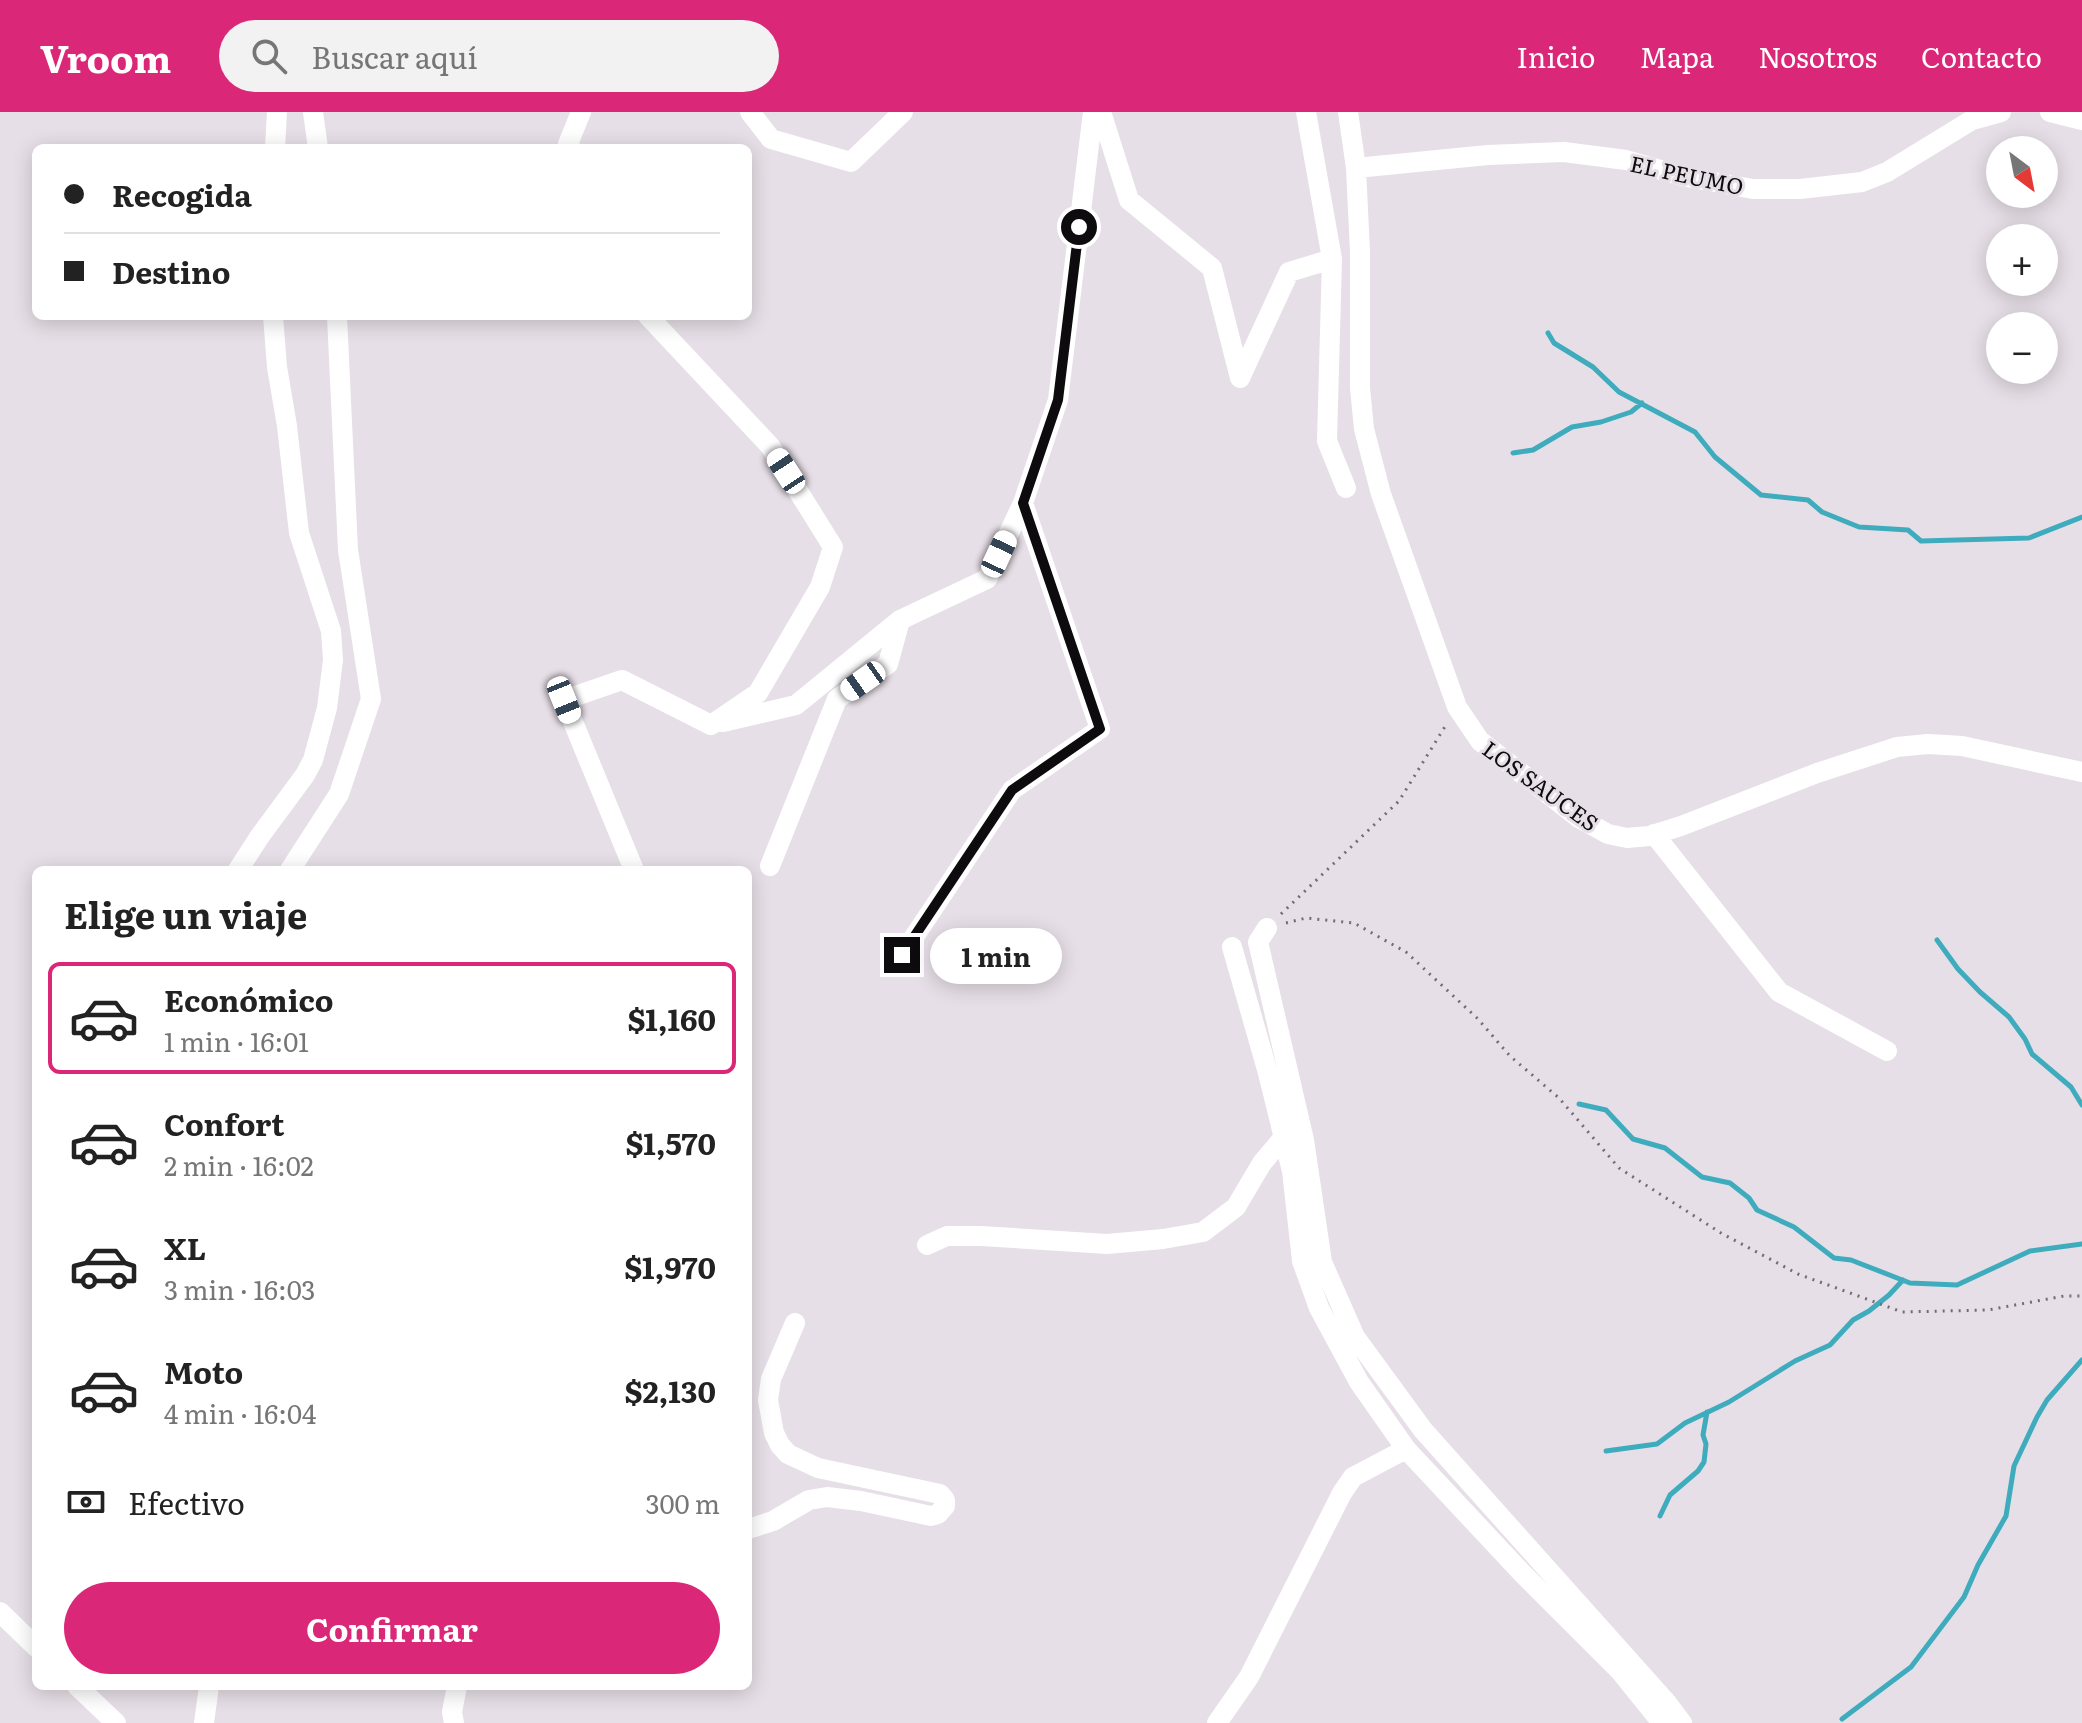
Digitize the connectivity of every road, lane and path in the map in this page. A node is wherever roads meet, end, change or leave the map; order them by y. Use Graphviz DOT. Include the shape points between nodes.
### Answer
graph roads {
  1 [pos="277,112"];
  2 [pos="313,112"];
  3 [pos="581,112"];
  4 [pos="750,112"];
  5 [pos="903,112"];
  6 [pos="1093,112"];
  7 [pos="1101,112"];
  8 [pos="1306,112"];
  9 [pos="1348,112"];
  10 [pos="2001,112"];
  11 [pos="2050,112"];
  12 [pos="2082,120"];
  13 [pos="275,144"];
  14 [pos="317,144"];
  15 [pos="568,144"];
  16 [pos="1356,168"];
  17 [pos="1332,259"];
  18 [pos="273,320"];
  19 [pos="338,320"];
  20 [pos="652,320"];
  21 [pos="1346,488"];
  22 [pos="1023,503"];
  23 [pos="900,620"];
  24 [pos="1457,707"];
  25 [pos="711,725"];
  26 [pos="2082,772"];
  27 [pos="1654,834"];
  28 [pos="241,866"];
  29 [pos="293,866"];
  30 [pos="632,866"];
  31 [pos="770,866"];
  32 [pos="1267,928"];
  33 [pos="1232,947"];
  34 [pos="902,955"];
  35 [pos="1887,1051"];
  36 [pos="1284,1137"];
  37 [pos="927,1245"];
  38 [pos="2082,1296"];
  39 [pos="795,1323"];
  40 [pos="1406,1449"];
  41 [pos="752,1528"];
  42 [pos="0,1612"];
  43 [pos="32,1643"];
  44 [pos="81,1690"];
  45 [pos="208,1690"];
  46 [pos="456,1690"];
  47 [pos="116,1723"];
  48 [pos="204,1723"];
  49 [pos="454,1723"];
  50 [pos="1217,1723"];
  51 [pos="1662,1723"];
  52 [pos="1682,1723"];
  1 -- 13 [label="street"];
  2 -- 14 [label="street"];
  3 -- 15 [label="street"];
  4 -- 5 [label="street" via="771,139 851,162"];
  6 -- 22 [label="street" via="1058,400"];
  7 -- 17 [label="street" via="1129,200 1212,268 1240,378 1289,272"];
  8 -- 17 [label="street"];
  9 -- 16 [label="street, LOS SAUCES"];
  10 -- 16 [label="street, EL PEUMO" via="1972,120 1862,182 1800,189 1753,189 1626,160 1564,152"];
  11 -- 12 [label="street"];
  16 -- 24 [label="street, LOS SAUCES" via="1364,429 1381,494"];
  17 -- 21 [label="street" via="1327,441"];
  18 -- 28 [label="street" via="299,533 331,631 333,660 313,760"];
  19 -- 29 [label="street" via="348,550 371,699 339,794"];
  20 -- 25 [label="street" via="770,446 833,547 820,587 758,693"];
  22 -- 23 [label="street" via="987,579"];
  22 -- 34 [label="street" via="1100,729 1012,790"];
  23 -- 25 [label="street" via="796,705"];
  23 -- 31 [label="street" via="888,664 837,699"];
  24 -- 27 [label="street, LOS SAUCES" via="1480,741 1579,818 1608,834"];
  24 -- 32 [label="path" via="1399,801"];
  25 -- 30 [label="street" via="622,680 564,700"];
  26 -- 27 [label="street, LOS SAUCES" via="1962,746 1897,747"];
  27 -- 35 [label="street" via="1779,992"];
  32 -- 38 [label="path" via="1306,918 1354,923 1406,952 1559,1098 1619,1168 1798,1274 1902,1312 1988,1310"];
  32 -- 52 [label="street" via="1258,942 1304,1140 1322,1262 1355,1337 1423,1430"];
  33 -- 36 [label="street"];
  36 -- 37 [label="street" via="1236,1207 1203,1232 1107,1244 947,1236"];
  36 -- 40 [label="street" via="1302,1261 1319,1308 1359,1382"];
  39 -- 41 [label="street" via="771,1379 768,1400 780,1445 818,1468 940,1494 945,1506 931,1516 827,1497 809,1500"];
  40 -- 50 [label="street" via="1353,1477 1249,1677"];
  40 -- 51 [label="street" via="1620,1671"];
  42 -- 43 [label="street"];
  44 -- 47 [label="street"];
  45 -- 48 [label="street"];
  46 -- 49 [label="street"];
}
